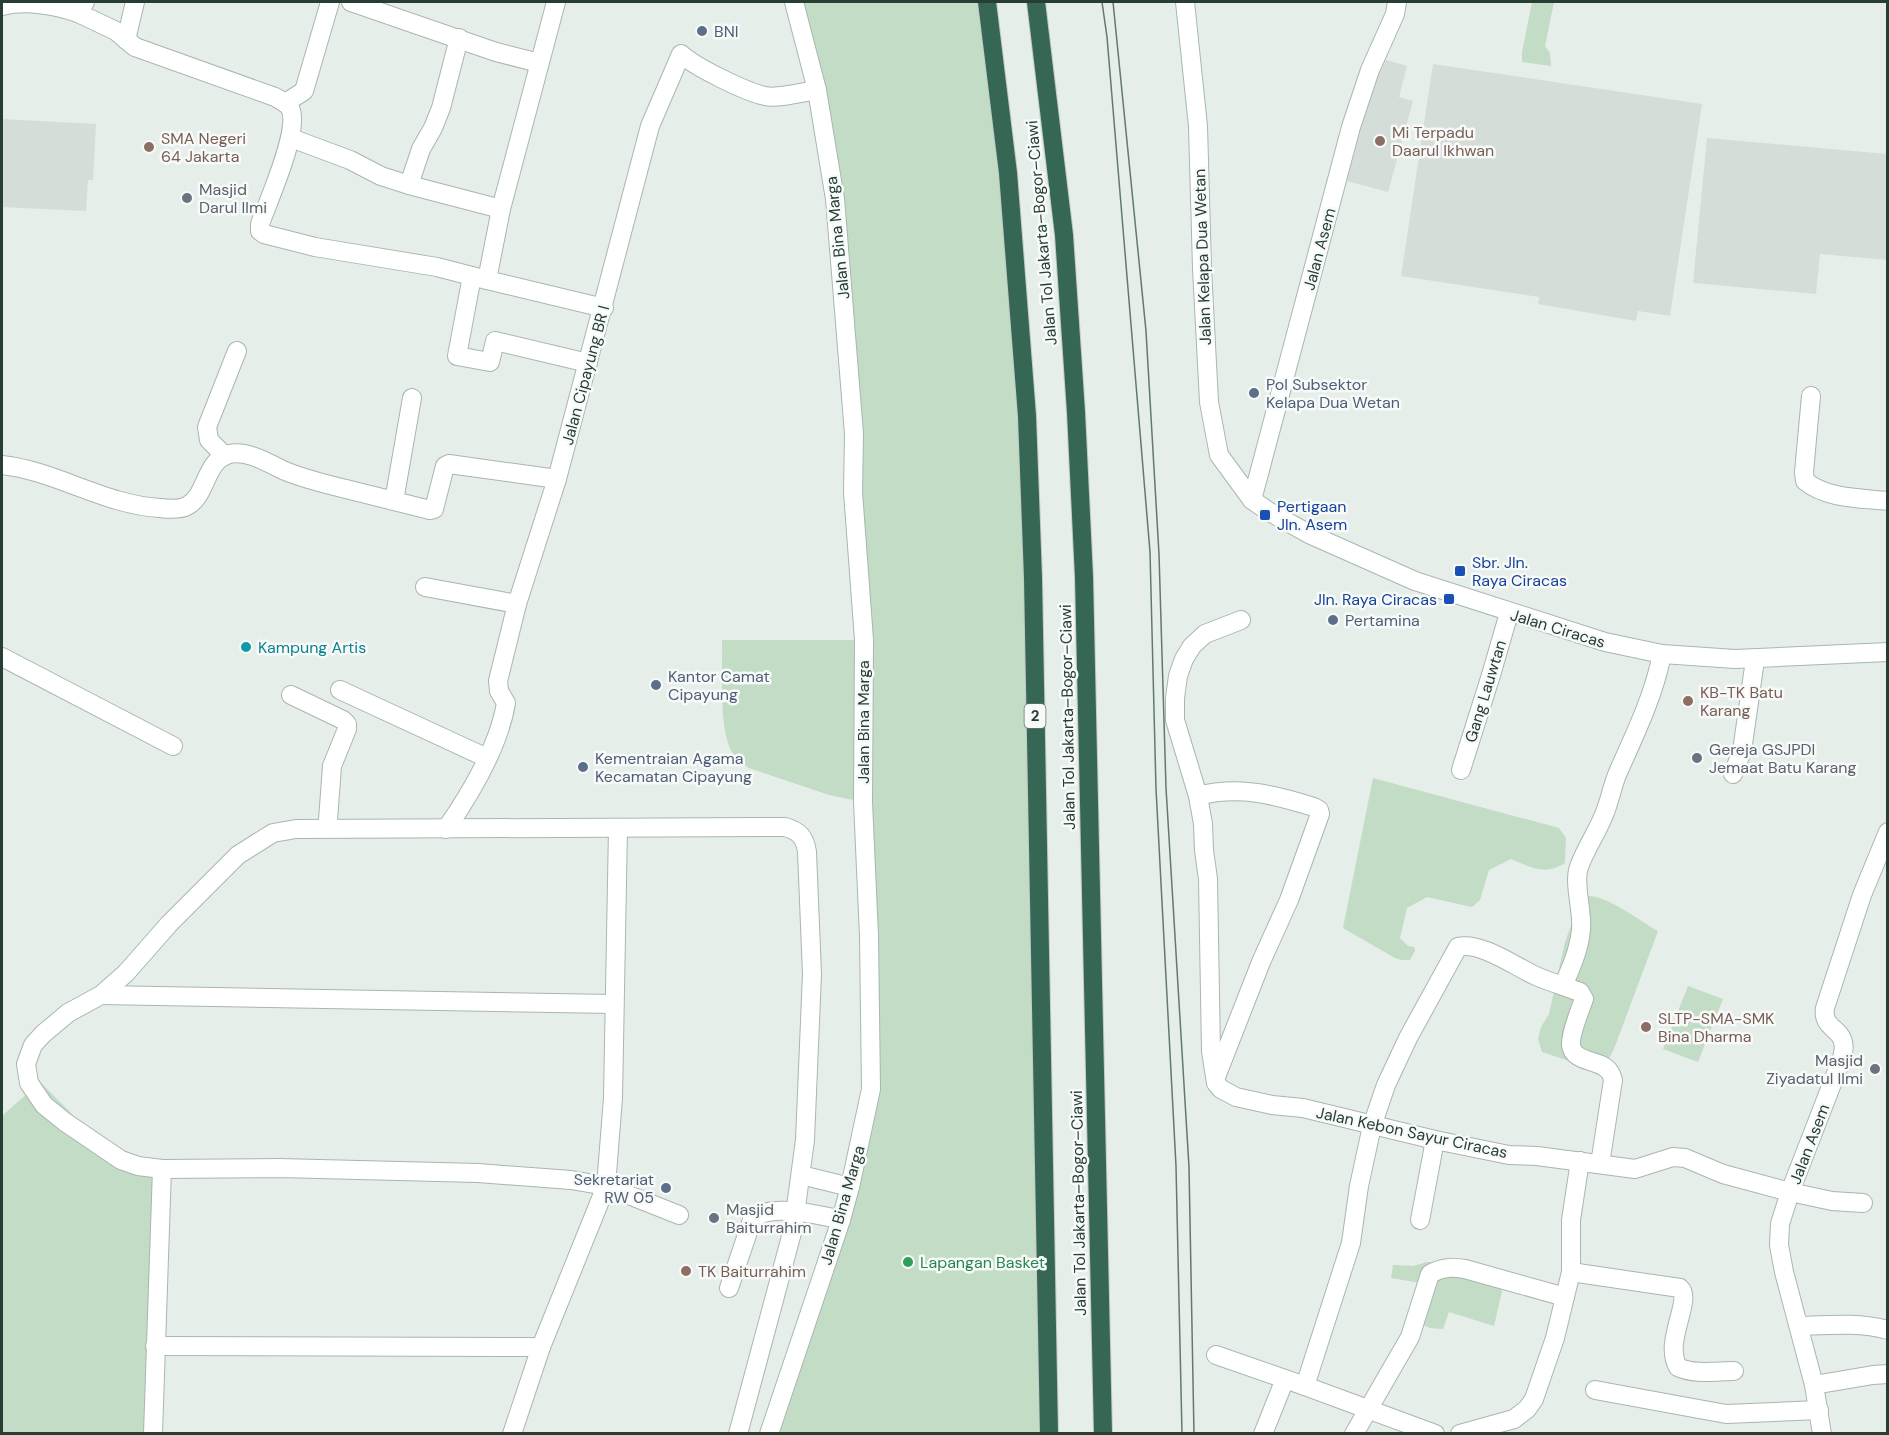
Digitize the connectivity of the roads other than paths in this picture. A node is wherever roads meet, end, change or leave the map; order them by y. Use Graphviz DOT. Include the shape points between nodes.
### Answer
graph roads {
  1 [pos="135,2"];
  2 [pos="330,2"];
  3 [pos="351,2"];
  4 [pos="556,2"];
  5 [pos="794,2"];
  6 [pos="987,2"];
  7 [pos="1036,2"];
  8 [pos="1185,2"];
  9 [pos="1397,2"];
  10 [pos="2,6"];
  11 [pos="82,7"];
  12 [pos="459,38"];
  13 [pos="126,40"];
  14 [pos="539,63"];
  15 [pos="817,90"];
  16 [pos="285,103"];
  17 [pos="291,138"];
  18 [pos="409,185"];
  19 [pos="501,209"];
  20 [pos="479,278"];
  21 [pos="604,308"];
  22 [pos="237,351"];
  23 [pos="588,363"];
  24 [pos="1811,396"];
  25 [pos="412,398"];
  26 [pos="225,456"];
  27 [pos="2,465"];
  28 [pos="557,479"];
  29 [pos="1252,500"];
  30 [pos="394,501"];
  31 [pos="1887,501"];
  32 [pos="425,587"];
  33 [pos="517,604"];
  34 [pos="1509,613"];
  35 [pos="1241,620"];
  36 [pos="1887,652"];
  37 [pos="1662,654"];
  38 [pos="2,657"];
  39 [pos="1755,660"];
  40 [pos="340,690"];
  41 [pos="291,695"];
  42 [pos="173,746"];
  43 [pos="487,758"];
  44 [pos="1461,770"];
  45 [pos="1734,774"];
  46 [pos="1198,796"];
  47 [pos="328,820"];
  48 [pos="450,824"];
  49 [pos="618,828"];
  50 [pos="1887,832"];
  51 [pos="238,855"];
  52 [pos="1563,986"];
  53 [pos="100,995"];
  54 [pos="613,1004"];
  55 [pos="1215,1079"];
  56 [pos="1372,1126"];
  57 [pos="1435,1140"];
  58 [pos="1580,1161"];
  59 [pos="1600,1164"];
  60 [pos="162,1168"];
  61 [pos="801,1175"];
  62 [pos="606,1186"];
  63 [pos="850,1187"];
  64 [pos="1790,1192"];
  65 [pos="1863,1203"];
  66 [pos="796,1210"];
  67 [pos="680,1215"];
  68 [pos="841,1220"];
  69 [pos="1420,1220"];
  70 [pos="1571,1272"];
  71 [pos="729,1288"];
  72 [pos="1565,1297"];
  73 [pos="1799,1326"];
  74 [pos="1887,1330"];
  75 [pos="155,1346"];
  76 [pos="541,1347"];
  77 [pos="1216,1355"];
  78 [pos="1734,1371"];
  79 [pos="1887,1374"];
  80 [pos="1285,1379"];
  81 [pos="1814,1385"];
  82 [pos="1305,1386"];
  83 [pos="1594,1390"];
  84 [pos="1370,1408"];
  85 [pos="1819,1410"];
  86 [pos="153,1434"];
  87 [pos="512,1434"];
  88 [pos="738,1434"];
  89 [pos="769,1434"];
  90 [pos="1049,1434"];
  91 [pos="1103,1434"];
  92 [pos="1263,1434"];
  93 [pos="1354,1434"];
  94 [pos="1435,1434"];
  95 [pos="1460,1434"];
  96 [pos="1822,1434"];
  1 -- 13 [label="street"];
  2 -- 16 [label="street" via="304,91"];
  3 -- 12 [label="street"];
  4 -- 14 [label="street"];
  5 -- 15 [label="street, Jalan Bina Marga"];
  6 -- 90 [label="highway, Jalan Tol Jakarta–Bogor–Ciawi / 2" via="1009,184 1027,416"];
  7 -- 91 [label="highway, Jalan Tol Jakarta–Bogor–Ciawi" via="1064,235 1084,577"];
  8 -- 29 [label="street, Jalan Kelapa Dua Wetan" via="1198,126 1210,411 1219,455"];
  9 -- 29 [label="street, Jalan Asem" via="1351,127"];
  10 -- 11 [label="street" via="18,2"];
  11 -- 13 [label="street"];
  12 -- 14 [label="street"];
  12 -- 18 [label="street" via="441,108"];
  13 -- 16 [label="street" via="135,47"];
  14 -- 19 [label="street"];
  15 -- 21 [label="street, Jalan Cipayung BR I" via="767,97 722,78 681,54 650,126"];
  15 -- 63 [label="street, Jalan Bina Marga" via="835,199 845,309 864,640 863,802 872,1089"];
  16 -- 17 [label="street" via="293,118"];
  17 -- 18 [label="street"];
  17 -- 20 [label="street" via="260,224 264,234"];
  18 -- 19 [label="street"];
  19 -- 20 [label="street"];
  20 -- 21 [label="street"];
  20 -- 23 [label="street" via="457,356 490,362 495,341"];
  21 -- 23 [label="street, Jalan Cipayung BR I"];
  22 -- 26 [label="street" via="207,427 209,440"];
  23 -- 28 [label="street, Jalan Cipayung BR I"];
  24 -- 31 [label="street" via="1805,481 1815,489 1838,496"];
  25 -- 30 [label="street"];
  26 -- 27 [label="street" via="211,470 194,501 178,508 141,506"];
  26 -- 30 [label="street" via="257,458 300,477"];
  28 -- 30 [label="street" via="448,464 432,510"];
  28 -- 33 [label="street, Jalan Cipayung BR I"];
  29 -- 34 [label="street, Jalan Ciracas" via="1309,534 1415,581"];
  32 -- 33 [label="street"];
  33 -- 43 [label="street, Jalan Cipayung BR I" via="498,681 506,703 503,721"];
  34 -- 37 [label="street, Jalan Ciracas" via="1605,642"];
  34 -- 44 [label="street, Gang Lauwtan"];
  35 -- 46 [label="street" via="1198,640 1184,659 1178,676 1175,720"];
  36 -- 39 [label="street, Jalan Ciracas"];
  37 -- 39 [label="street, Jalan Ciracas"];
  37 -- 52 [label="street" via="1658,676 1618,772 1605,815 1579,867 1576,878 1581,931"];
  38 -- 42 [label="street"];
  39 -- 45 [label="street" via="1742,751"];
  40 -- 43 [label="street"];
  41 -- 47 [label="street" via="347,724 332,766"];
  43 -- 48 [label="street, Jalan Cipayung BR I"];
  46 -- 55 [label="street" via="1208,879 1211,1051"];
  46 -- 55 [label="street" via="1233,790 1271,794 1314,807 1320,814"];
  47 -- 48 [label="street"];
  47 -- 51 [label="street" via="273,820 249,839"];
  48 -- 49 [label="street"];
  48 -- 51 [label="street" via="297,829 273,833"];
  49 -- 54 [label="street"];
  49 -- 61 [label="street" via="785,827 801,834 806,843 812,974 806,1140"];
  50 -- 64 [label="street, Jalan Asem" via="1825,1008 1826,1022 1842,1037 1842,1058"];
  51 -- 53 [label="street" via="126,973"];
  52 -- 56 [label="street" via="1483,950 1458,947 1393,1067"];
  52 -- 59 [label="street" via="1580,992 1584,999 1572,1038 1575,1053 1602,1065 1613,1080"];
  53 -- 54 [label="street"];
  53 -- 60 [label="street" via="68,1013 33,1045 26,1064 29,1083 44,1105 121,1160"];
  54 -- 62 [label="street" via="613,1098"];
  55 -- 56 [label="street, Jalan Kebon Sayur Ciracas" via="1221,1089 1236,1097 1303,1108"];
  56 -- 57 [label="street, Jalan Kebon Sayur Ciracas"];
  56 -- 82 [label="street" via="1351,1243"];
  57 -- 58 [label="street, Jalan Kebon Sayur Ciracas" via="1509,1155"];
  57 -- 69 [label="street"];
  58 -- 59 [label="street, Jalan Kebon Sayur Ciracas"];
  58 -- 70 [label="street" via="1571,1221"];
  59 -- 64 [label="street, Jalan Kebon Sayur Ciracas" via="1635,1169 1672,1156"];
  60 -- 62 [label="street" via="478,1173"];
  60 -- 75 [label="street"];
  61 -- 63 [label="street"];
  61 -- 66 [label="street"];
  62 -- 67 [label="street"];
  62 -- 76 [label="street"];
  63 -- 68 [label="street, Jalan Bina Marga"];
  64 -- 65 [label="street, Jalan Kebon Sayur Ciracas"];
  64 -- 73 [label="street, Jalan Asem" via="1780,1224 1779,1245"];
  66 -- 68 [label="street"];
  66 -- 71 [label="street" via="755,1217"];
  66 -- 88 [label="street"];
  68 -- 89 [label="street, Jalan Bina Marga"];
  70 -- 72 [label="street"];
  70 -- 78 [label="street" via="1680,1288 1685,1298 1674,1335 1678,1367"];
  72 -- 84 [label="street" via="1466,1269 1438,1269 1430,1274 1410,1337"];
  72 -- 95 [label="street" via="1555,1338 1527,1409 1514,1419"];
  73 -- 74 [label="street"];
  73 -- 81 [label="street, Jalan Asem"];
  75 -- 76 [label="street"];
  75 -- 86 [label="street"];
  76 -- 87 [label="street"];
  77 -- 80 [label="street"];
  79 -- 81 [label="street"];
  80 -- 82 [label="street"];
  80 -- 92 [label="street"];
  81 -- 85 [label="street, Jalan Asem"];
  82 -- 84 [label="street"];
  83 -- 85 [label="street" via="1726,1414"];
  84 -- 93 [label="street"];
  84 -- 94 [label="street"];
  85 -- 96 [label="street, Jalan Asem"];
}
